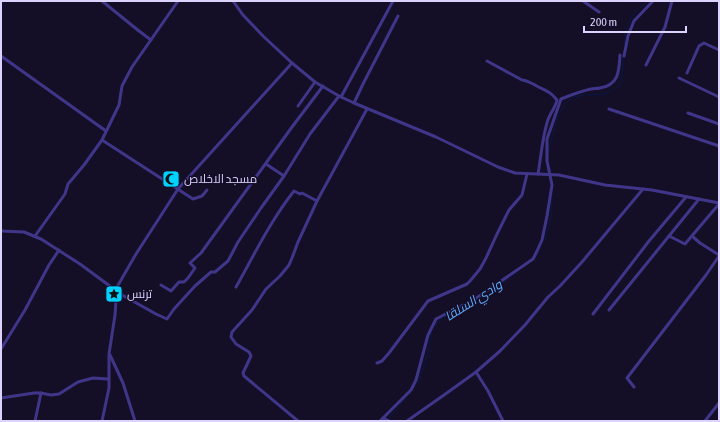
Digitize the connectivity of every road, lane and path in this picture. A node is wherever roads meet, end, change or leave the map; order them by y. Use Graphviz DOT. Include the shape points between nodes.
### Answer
graph roads {
  1 [pos="102,1"];
  2 [pos="178,1"];
  3 [pos="233,1"];
  4 [pos="393,1"];
  5 [pos="583,1"];
  6 [pos="653,1"];
  7 [pos="672,1"];
  8 [pos="599,12"];
  9 [pos="398,16"];
  10 [pos="151,40"];
  11 [pos="719,50"];
  12 [pos="1,56"];
  13 [pos="487,61"];
  14 [pos="292,63"];
  15 [pos="646,65"];
  16 [pos="687,73"];
  17 [pos="679,78"];
  18 [pos="316,82"];
  19 [pos="323,86"];
  20 [pos="340,96"];
  21 [pos="719,97"];
  22 [pos="354,103"];
  23 [pos="298,106"];
  24 [pos="367,108"];
  25 [pos="609,109"];
  26 [pos="688,113"];
  27 [pos="719,124"];
  28 [pos="106,131"];
  29 [pos="102,140"];
  30 [pos="719,146"];
  31 [pos="266,164"];
  32 [pos="527,174"];
  33 [pos="538,174"];
  34 [pos="550,175"];
  35 [pos="284,176"];
  36 [pos="178,189"];
  37 [pos="643,189"];
  38 [pos="207,190"];
  39 [pos="686,197"];
  40 [pos="699,199"];
  41 [pos="317,201"];
  42 [pos="719,203"];
  43 [pos="1,231"];
  44 [pos="35,236"];
  45 [pos="669,236"];
  46 [pos="692,236"];
  47 [pos="58,250"];
  48 [pos="719,256"];
  49 [pos="161,285"];
  50 [pos="236,287"];
  51 [pos="117,291"];
  52 [pos="610,310"];
  53 [pos="593,314"];
  54 [pos="1,349"];
  55 [pos="109,354"];
  56 [pos="377,363"];
  57 [pos="476,372"];
  58 [pos="108,378"];
  59 [pos="634,387"];
  60 [pos="41,393"];
  61 [pos="1,398"];
  62 [pos="719,403"];
  63 [pos="382,420"];
  64 [pos="35,421"];
  65 [pos="102,421"];
  66 [pos="136,421"];
  67 [pos="298,421"];
  68 [pos="390,421"];
  69 [pos="407,421"];
  70 [pos="503,421"];
  71 [pos="705,421"];
  1 -- 10 [label="street"];
  2 -- 10 [label="street"];
  3 -- 14 [label="street" via="243,15"];
  4 -- 20 [label="street"];
  5 -- 8 [label="street"];
  6 -- 34 [label="street" via="634,20 613,84 561,99 547,139"];
  7 -- 15 [label="street" via="665,27"];
  9 -- 22 [label="street"];
  10 -- 28 [label="street" via="122,86 119,105"];
  11 -- 16 [label="street" via="704,43 699,46"];
  12 -- 28 [label="street"];
  13 -- 33 [label="street" via="543,88 558,100 547,123"];
  14 -- 18 [label="street"];
  14 -- 36 [label="street"];
  17 -- 21 [label="street"];
  18 -- 19 [label="street"];
  18 -- 23 [label="street"];
  19 -- 20 [label="street"];
  19 -- 31 [label="street"];
  20 -- 22 [label="street"];
  20 -- 35 [label="street" via="310,134"];
  22 -- 24 [label="street"];
  24 -- 32 [label="street" via="498,167"];
  24 -- 41 [label="street"];
  25 -- 30 [label="street"];
  26 -- 27 [label="street"];
  28 -- 29 [label="street"];
  29 -- 36 [label="street"];
  29 -- 44 [label="street" via="68,184 65,194"];
  31 -- 35 [label="street"];
  31 -- 49 [label="street" via="201,252 190,263 195,268 188,278 184,282 179,282 171,291"];
  32 -- 33 [label="street"];
  32 -- 56 [label="street" via="522,195 509,210 480,269 466,284 428,301 382,362"];
  33 -- 34 [label="street"];
  34 -- 37 [label="street"];
  34 -- 63 [label="street" via="552,185 547,216 542,240 533,259 472,301 436,319 428,335 411,390"];
  35 -- 51 [label="street" via="238,242 228,261 194,286 169,318 156,314"];
  36 -- 38 [label="street" via="193,199 202,196"];
  36 -- 51 [label="street" via="136,254"];
  37 -- 39 [label="street"];
  37 -- 57 [label="street" via="525,325"];
  39 -- 40 [label="street"];
  39 -- 53 [label="street"];
  40 -- 42 [label="street"];
  40 -- 45 [label="street"];
  41 -- 50 [label="street" via="294,191 270,226"];
  41 -- 67 [label="street" via="288,265 266,289 252,310 232,332 231,337 236,344 250,352 244,376"];
  42 -- 46 [label="street"];
  43 -- 44 [label="street" via="24,232"];
  44 -- 47 [label="street"];
  45 -- 46 [label="street" via="685,244"];
  45 -- 52 [label="street"];
  46 -- 48 [label="street"];
  47 -- 51 [label="street"];
  47 -- 54 [label="street"];
  48 -- 59 [label="street" via="626,378"];
  51 -- 55 [label="street"];
  55 -- 58 [label="street"];
  55 -- 66 [label="street" via="123,383"];
  57 -- 69 [label="street"];
  57 -- 70 [label="street"];
  58 -- 60 [label="street" via="78,382 58,394"];
  58 -- 65 [label="street" via="109,388"];
  60 -- 61 [label="street"];
  60 -- 64 [label="street"];
  62 -- 71 [label="street"];
  63 -- 68 [label="street"];
}
